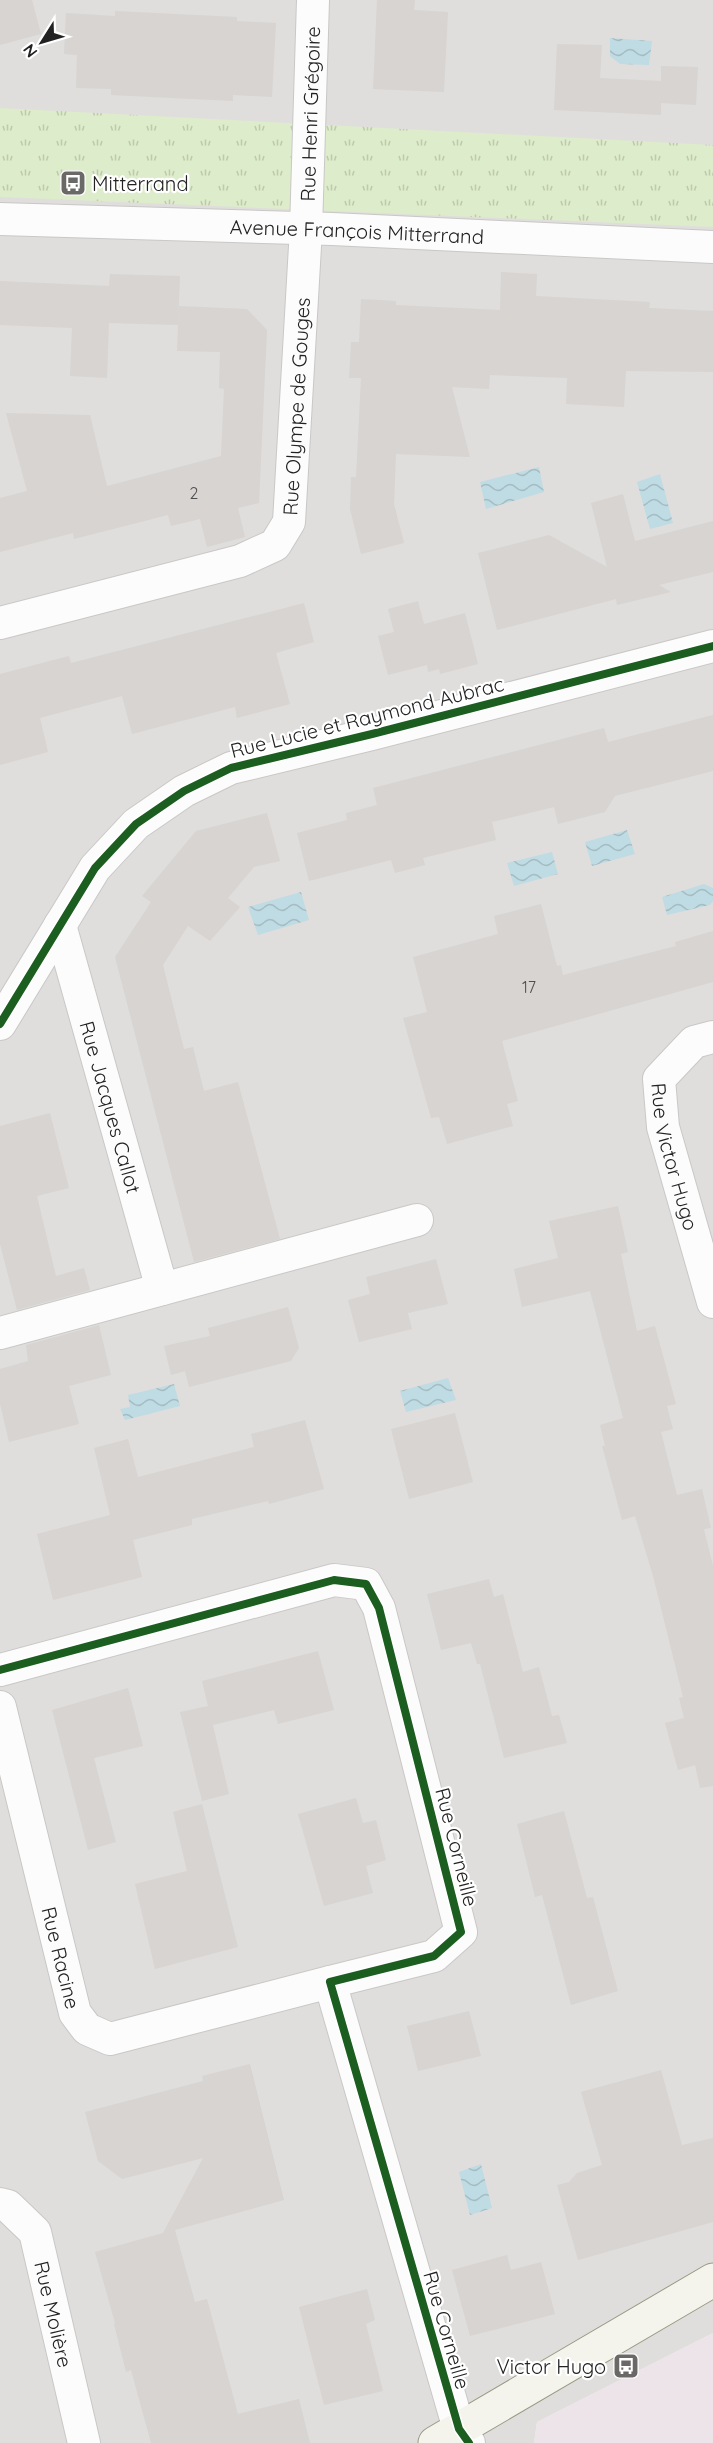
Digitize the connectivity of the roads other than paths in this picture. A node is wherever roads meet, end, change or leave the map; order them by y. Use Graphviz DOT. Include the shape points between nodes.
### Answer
graph roads {
  1 [pos="313,0"];
  2 [pos="0,219"];
  3 [pos="306,229"];
  4 [pos="713,247"];
  5 [pos="0,623"];
  6 [pos="713,646"];
  7 [pos="60,925"];
  8 [pos="0,1024"];
  9 [pos="713,1037"];
  10 [pos="417,1220"];
  11 [pos="162,1288"];
  12 [pos="713,1302"];
  13 [pos="0,1333"];
  14 [pos="0,1670"];
  15 [pos="0,1707"];
  16 [pos="330,1982"];
  17 [pos="0,2204"];
  18 [pos="713,2280"];
  19 [pos="454,2438"];
  20 [pos="84,2443"];
  1 -- 3 [label="street, Rue Henri Grégoire"];
  2 -- 3 [label="street, Avenue François Mitterrand"];
  3 -- 4 [label="street, Avenue François Mitterrand"];
  3 -- 5 [label="street, Rue Olympe de Gouges" via="289,522 275,545 240,561"];
  6 -- 7 [label="street, Rue Lucie et Raymond Aubrac" via="231,768 184,791 136,824 95,868"];
  7 -- 8 [label="street, Rue Lucie et Raymond Aubrac"];
  7 -- 11 [label="street, Rue Jacques Callot"];
  9 -- 12 [label="street, Rue Victor Hugo" via="694,1042 659,1079 663,1127"];
  10 -- 11 [label="street"];
  11 -- 13 [label="street"];
  14 -- 16 [label="street, Rue Corneille" via="334,1580 366,1584 379,1608 461,1932 434,1956"];
  15 -- 16 [label="street, Rue Racine" via="75,2013 87,2029 110,2039"];
  16 -- 19 [label="street, Rue Corneille"];
  17 -- 20 [label="street, Rue Molière" via="8,2206 35,2232"];
  18 -- 19 [label="street"];
}
